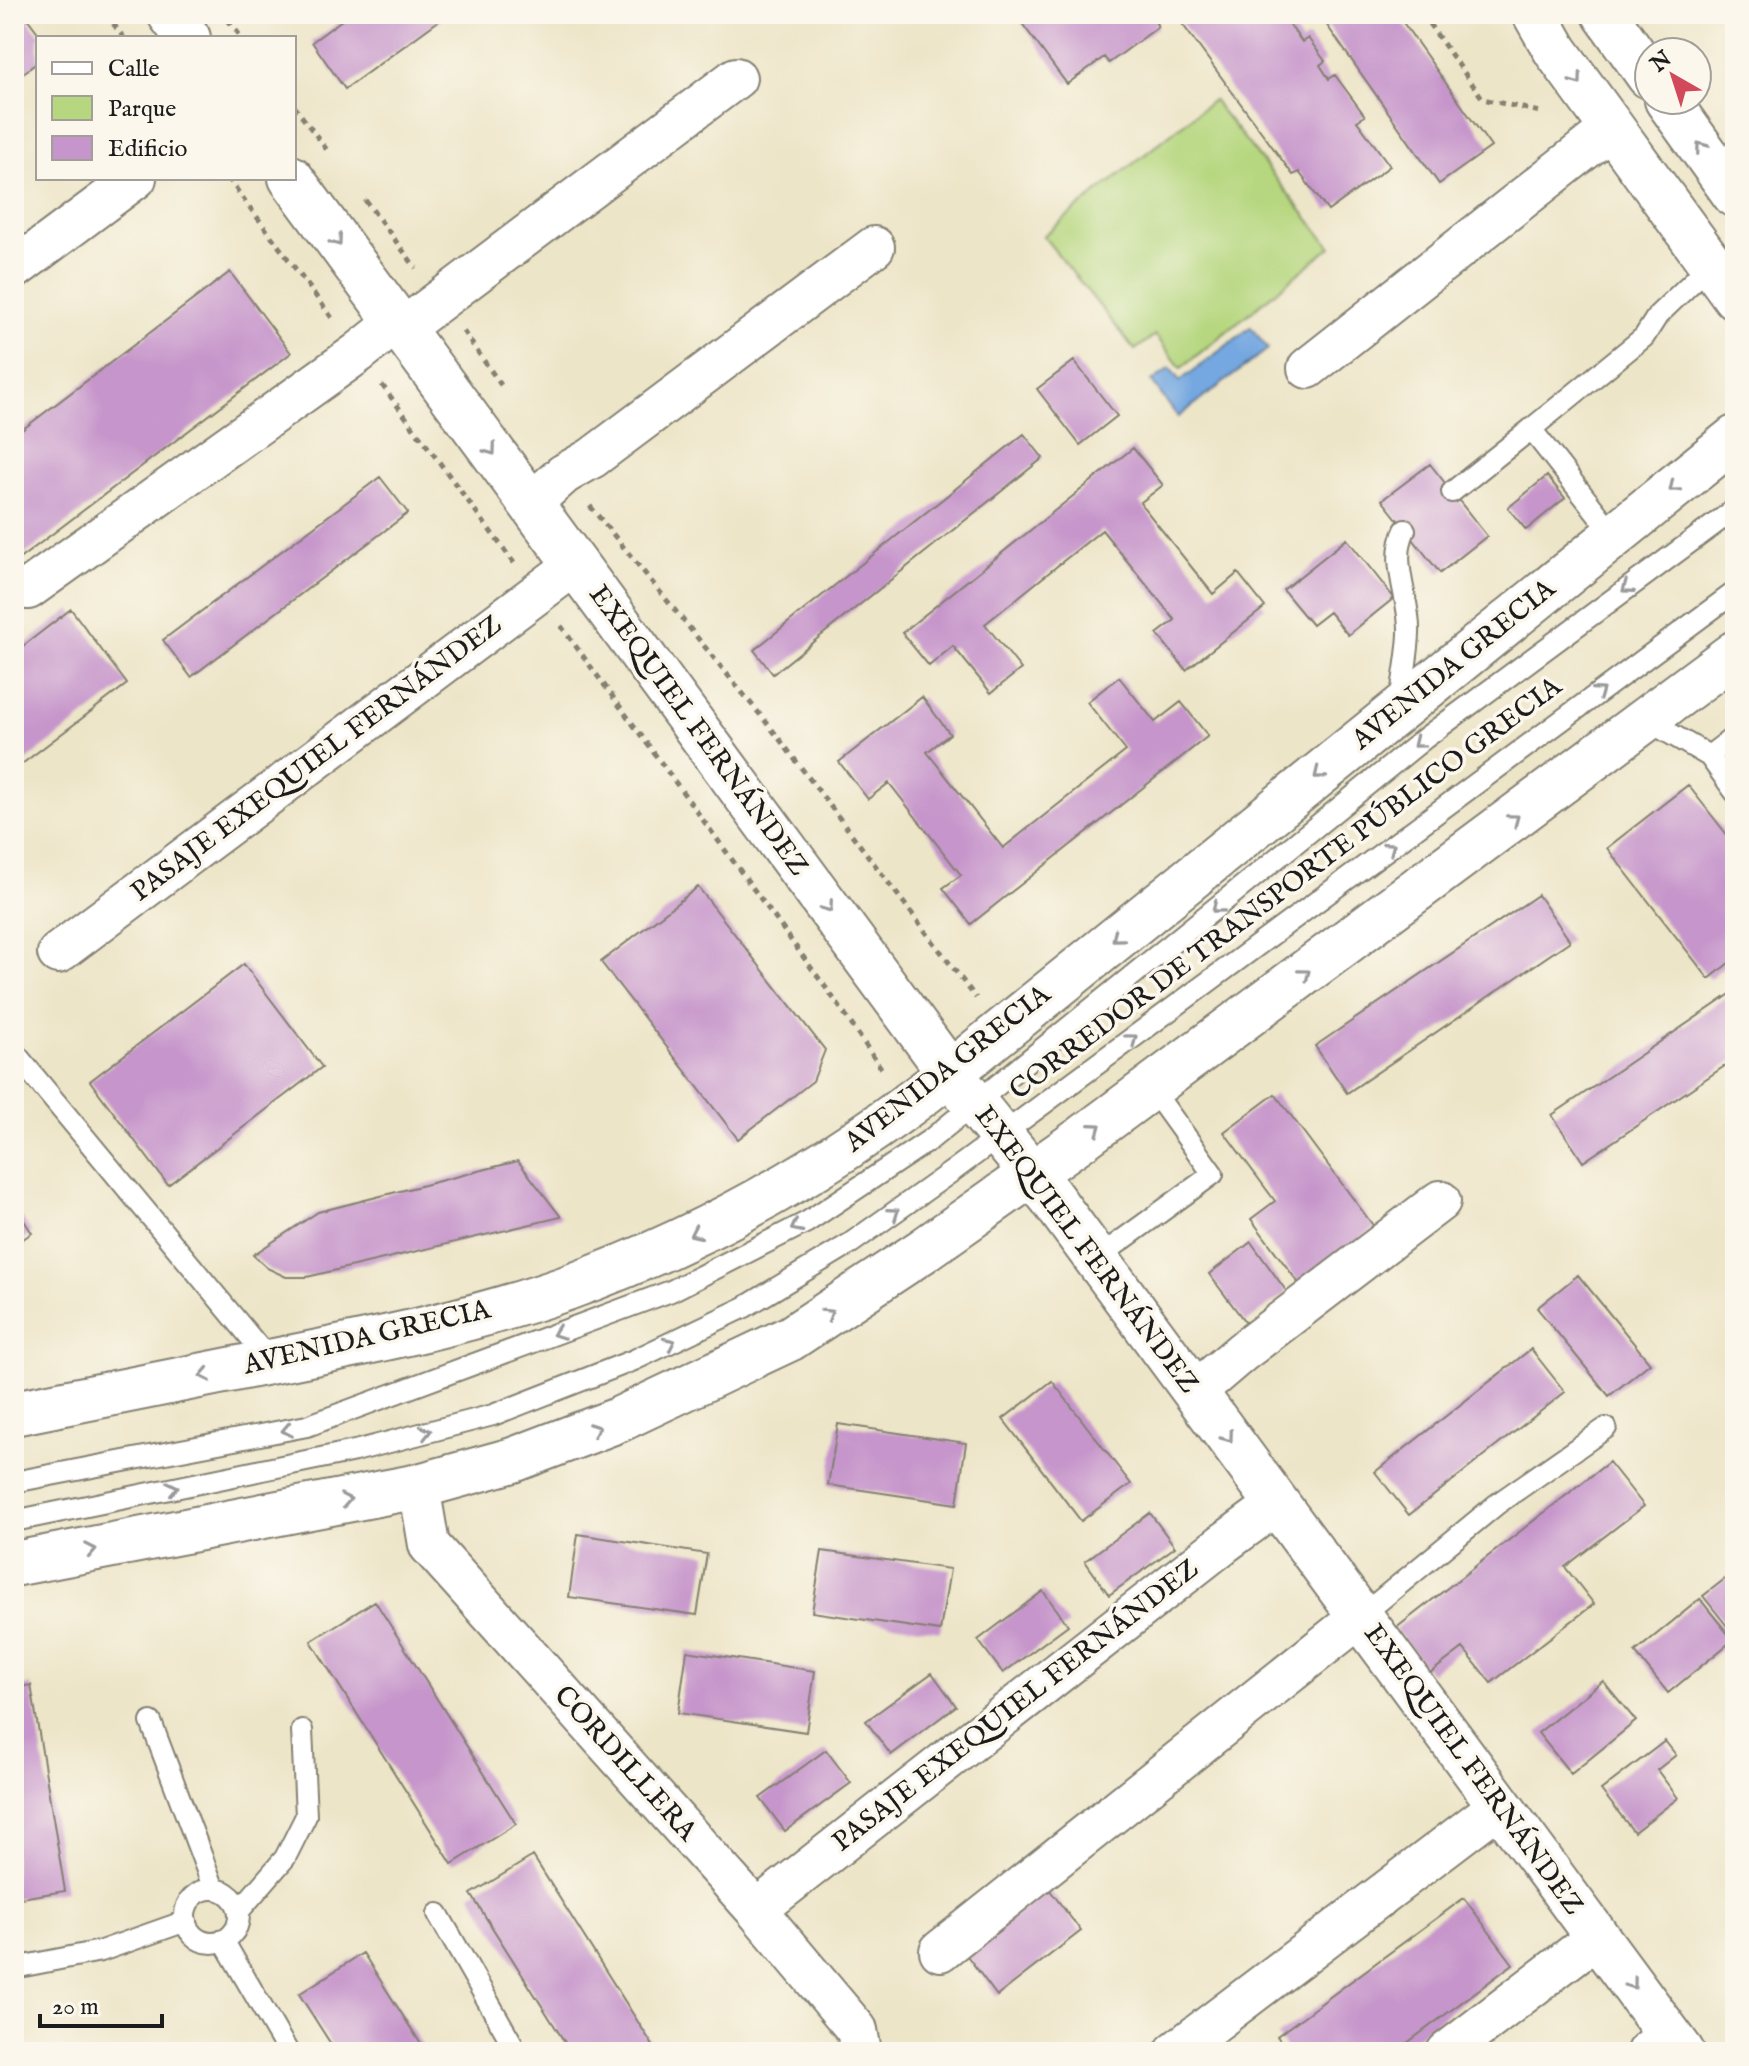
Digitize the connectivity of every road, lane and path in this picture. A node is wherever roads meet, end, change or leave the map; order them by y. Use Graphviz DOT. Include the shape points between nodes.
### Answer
graph roads {
  1 [pos="106,14"];
  2 [pos="170,14"];
  3 [pos="224,14"];
  4 [pos="1422,14"];
  5 [pos="1535,14"];
  6 [pos="1605,14"];
  7 [pos="122,36"];
  8 [pos="186,36"];
  9 [pos="240,36"];
  10 [pos="1633,53"];
  11 [pos="736,78"];
  12 [pos="296,109"];
  13 [pos="1540,112"];
  14 [pos="1678,116"];
  15 [pos="1612,128"];
  16 [pos="330,155"];
  17 [pos="133,180"];
  18 [pos="229,180"];
  19 [pos="292,180"];
  20 [pos="358,191"];
  21 [pos="1735,195"];
  22 [pos="874,247"];
  23 [pos="14,269"];
  24 [pos="1723,280"];
  25 [pos="439,299"];
  26 [pos="399,325"];
  27 [pos="358,353"];
  28 [pos="1308,368"];
  29 [pos="502,386"];
  30 [pos="1531,429"];
  31 [pos="1735,438"];
  32 [pos="564,474"];
  33 [pos="1452,492"];
  34 [pos="530,504"];
  35 [pos="1735,509"];
  36 [pos="1405,530"];
  37 [pos="1615,536"];
  38 [pos="575,565"];
  39 [pos="28,589"];
  40 [pos="1735,592"];
  41 [pos="537,593"];
  42 [pos="1735,653"];
  43 [pos="1399,709"];
  44 [pos="1645,719"];
  45 [pos="1735,736"];
  46 [pos="1709,756"];
  47 [pos="1735,792"];
  48 [pos="58,953"];
  49 [pos="1003,1029"];
  50 [pos="14,1052"];
  51 [pos="883,1070"];
  52 [pos="870,1078"];
  53 [pos="1151,1088"];
  54 [pos="975,1104"];
  55 [pos="907,1107"];
  56 [pos="1031,1172"];
  57 [pos="1440,1201"];
  58 [pos="1096,1259"];
  59 [pos="271,1362"];
  60 [pos="1195,1392"];
  61 [pos="14,1413"];
  62 [pos="1606,1428"];
  63 [pos="14,1482"];
  64 [pos="419,1486"];
  65 [pos="1277,1504"];
  66 [pos="14,1521"];
  67 [pos="14,1564"];
  68 [pos="1360,1617"];
  69 [pos="151,1722"];
  70 [pos="302,1730"];
  71 [pos="1500,1805"];
  72 [pos="214,1889"];
  73 [pos="756,1910"];
  74 [pos="239,1911"];
  75 [pos="438,1914"];
  76 [pos="186,1921"];
  77 [pos="1597,1937"];
  78 [pos="223,1940"];
  79 [pos="940,1951"];
  80 [pos="14,1968"];
  81 [pos="859,2041"];
  82 [pos="1666,2046"];
  83 [pos="288,2052"];
  84 [pos="517,2052"];
  85 [pos="1175,2052"];
  86 [pos="1447,2052"];
  1 -- 7 [label="path"];
  2 -- 8 [label="main road"];
  3 -- 9 [label="path"];
  4 -- 13 [label="path" via="1483,99"];
  5 -- 15 [label="main road, one-way"];
  6 -- 10 [label="main road"];
  11 -- 25 [label="street"];
  12 -- 16 [label="path"];
  21 -- 14 [label="main road, one-way"];
  15 -- 24 [label="main road"];
  15 -- 28 [label="street"];
  17 -- 23 [label="street"];
  18 -- 27 [label="path"];
  19 -- 26 [label="main road, EXEQUIEL FERNÁNDEZ, one-way"];
  20 -- 25 [label="path"];
  22 -- 32 [label="street"];
  24 -- 30 [label="lane" via="1658,315 1644,337"];
  25 -- 26 [label="street"];
  25 -- 29 [label="path"];
  26 -- 27 [label="street"];
  26 -- 34 [label="main road, EXEQUIEL FERNÁNDEZ, one-way"];
  27 -- 39 [label="street"];
  27 -- 41 [label="path"];
  30 -- 33 [label="lane"];
  30 -- 37 [label="lane"];
  31 -- 37 [label="main road, AVENIDA GRECIA, one-way"];
  32 -- 34 [label="street"];
  32 -- 49 [label="path" via="771,728"];
  34 -- 38 [label="main road, EXEQUIEL FERNÁNDEZ"];
  35 -- 54 [label="lane, CORREDOR DE TRANSPORTE PÚBLICO GRECIA, one-way" via="1425,738"];
  36 -- 43 [label="lane" via="1398,544 1410,631"];
  37 -- 43 [label="main road, AVENIDA GRECIA"];
  38 -- 41 [label="street, PASAJE EXEQUIEL FERNÁNDEZ"];
  38 -- 54 [label="main road, EXEQUIEL FERNÁNDEZ, one-way"];
  54 -- 40 [label="lane, CORREDOR DE TRANSPORTE PÚBLICO GRECIA, one-way"];
  41 -- 48 [label="street, PASAJE EXEQUIEL FERNÁNDEZ"];
  41 -- 51 [label="path"];
  42 -- 44 [label="main road"];
  43 -- 49 [label="main road, AVENIDA GRECIA, one-way"];
  44 -- 46 [label="lane"];
  53 -- 44 [label="main road, one-way"];
  45 -- 46 [label="lane"];
  46 -- 47 [label="lane"];
  49 -- 54 [label="main road, AVENIDA GRECIA"];
  50 -- 59 [label="lane"];
  51 -- 52 [label="path"];
  51 -- 55 [label="path"];
  56 -- 53 [label="main road, one-way"];
  53 -- 58 [label="lane" via="1213,1174"];
  54 -- 55 [label="main road, AVENIDA GRECIA"];
  54 -- 56 [label="main road, EXEQUIEL FERNÁNDEZ"];
  54 -- 63 [label="lane, CORREDOR DE TRANSPORTE PÚBLICO GRECIA, one-way" via="807,1222 671,1291 307,1426"];
  66 -- 54 [label="lane, CORREDOR DE TRANSPORTE PÚBLICO GRECIA, one-way" via="355,1451 493,1415 634,1360 745,1307 851,1243"];
  55 -- 59 [label="main road, AVENIDA GRECIA, one-way" via="822,1164 722,1220 580,1283 458,1320"];
  56 -- 58 [label="main road, EXEQUIEL FERNÁNDEZ"];
  64 -- 56 [label="main road, one-way" via="513,1460 618,1420 791,1338"];
  57 -- 60 [label="street"];
  58 -- 60 [label="main road, EXEQUIEL FERNÁNDEZ"];
  59 -- 61 [label="main road, AVENIDA GRECIA, one-way"];
  60 -- 65 [label="main road, EXEQUIEL FERNÁNDEZ, one-way"];
  62 -- 68 [label="lane" via="1497,1504"];
  67 -- 64 [label="main road, one-way"];
  64 -- 73 [label="street, CORDILLERA" via="429,1545"];
  65 -- 68 [label="main road, EXEQUIEL FERNÁNDEZ"];
  65 -- 73 [label="street, PASAJE EXEQUIEL FERNÁNDEZ"];
  68 -- 71 [label="main road, EXEQUIEL FERNÁNDEZ"];
  68 -- 79 [label="street"];
  69 -- 72 [label="lane"];
  70 -- 74 [label="lane" via="306,1816 285,1858"];
  71 -- 77 [label="main road, EXEQUIEL FERNÁNDEZ"];
  71 -- 85 [label="street"];
  72 -- 74 [label="lane" via="225,1891"];
  72 -- 76 [label="lane" via="192,1898"];
  73 -- 81 [label="street, CORDILLERA"];
  74 -- 78 [label="lane" via="233,1933"];
  75 -- 84 [label="lane"];
  76 -- 78 [label="lane" via="199,1939"];
  76 -- 80 [label="lane" via="101,1951"];
  77 -- 82 [label="main road, EXEQUIEL FERNÁNDEZ, one-way"];
  77 -- 86 [label="street"];
  78 -- 83 [label="lane"];
}
